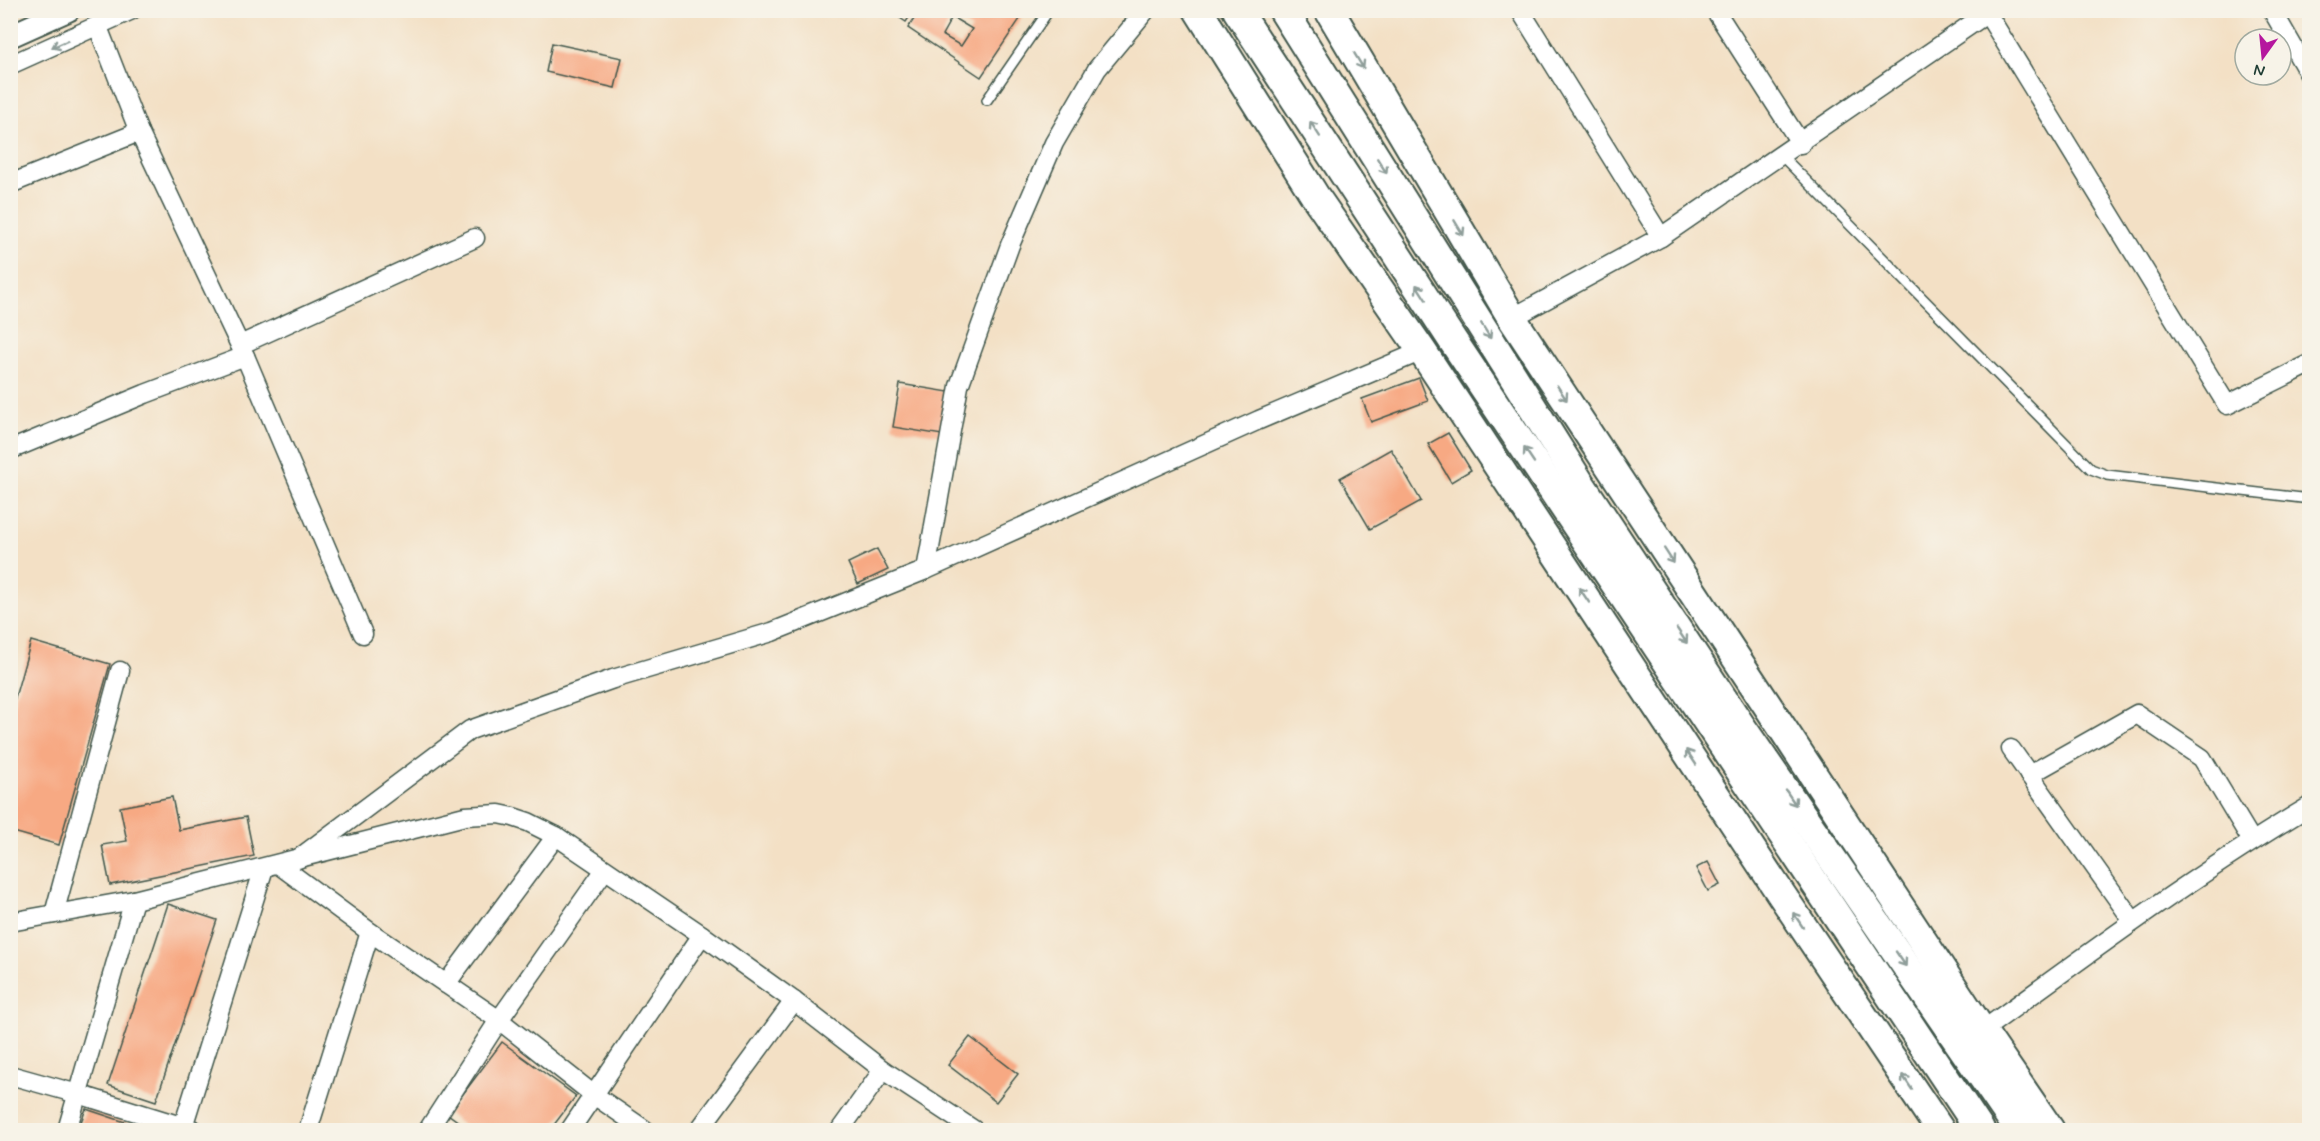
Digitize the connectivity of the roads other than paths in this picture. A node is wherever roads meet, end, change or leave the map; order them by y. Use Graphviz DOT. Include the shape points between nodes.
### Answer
graph roads {
  1 [pos="68,10"];
  2 [pos="132,10"];
  3 [pos="1049,10"];
  4 [pos="1146,10"];
  5 [pos="1198,10"];
  6 [pos="1237,10"];
  7 [pos="1283,10"];
  8 [pos="1329,10"];
  9 [pos="1520,10"];
  10 [pos="1715,10"];
  11 [pos="2272,10"];
  12 [pos="1989,12"];
  13 [pos="98,27"];
  14 [pos="10,36"];
  15 [pos="10,65"];
  16 [pos="2310,76"];
  17 [pos="987,100"];
  18 [pos="139,132"];
  19 [pos="1801,144"];
  20 [pos="1782,156"];
  21 [pos="10,184"];
  22 [pos="475,237"];
  23 [pos="1661,237"];
  24 [pos="1512,318"];
  25 [pos="243,350"];
  26 [pos="1422,351"];
  27 [pos="2310,364"];
  28 [pos="10,450"];
  29 [pos="2310,499"];
  30 [pos="926,570"];
  31 [pos="363,634"];
  32 [pos="120,672"];
  33 [pos="2011,749"];
  34 [pos="2029,776"];
  35 [pos="2310,806"];
  36 [pos="556,836"];
  37 [pos="2252,841"];
  38 [pos="298,859"];
  39 [pos="271,866"];
  40 [pos="604,871"];
  41 [pos="134,900"];
  42 [pos="54,914"];
  43 [pos="2133,921"];
  44 [pos="12,925"];
  45 [pos="370,932"];
  46 [pos="702,935"];
  47 [pos="446,984"];
  48 [pos="794,1001"];
  49 [pos="499,1020"];
  50 [pos="1982,1031"];
  51 [pos="883,1070"];
  52 [pos="10,1075"];
  53 [pos="78,1094"];
  54 [pos="594,1095"];
  55 [pos="187,1129"];
  56 [pos="67,1131"];
  57 [pos="308,1131"];
  58 [pos="428,1131"];
  59 [pos="570,1131"];
  60 [pos="645,1131"];
  61 [pos="699,1131"];
  62 [pos="840,1131"];
  63 [pos="974,1131"];
  64 [pos="1940,1131"];
  65 [pos="1980,1131"];
  66 [pos="2019,1131"];
  67 [pos="2050,1131"];
  1 -- 14 [label="street"];
  2 -- 13 [label="street"];
  3 -- 17 [label="lane"];
  4 -- 30 [label="street" via="1097,69 1054,143 1010,245 959,386"];
  5 -- 26 [label="main road" via="1315,196"];
  65 -- 6 [label="main road, one-way"];
  7 -- 66 [label="main road, one-way" via="1580,483"];
  8 -- 24 [label="main road, one-way"];
  9 -- 23 [label="street"];
  10 -- 19 [label="street"];
  11 -- 16 [label="street"];
  12 -- 19 [label="street"];
  12 -- 27 [label="street" via="2227,405"];
  13 -- 15 [label="street, one-way"];
  13 -- 18 [label="street"];
  18 -- 21 [label="street"];
  18 -- 25 [label="street"];
  19 -- 20 [label="street"];
  20 -- 23 [label="street"];
  20 -- 29 [label="lane" via="2091,469"];
  22 -- 25 [label="street"];
  23 -- 24 [label="street"];
  24 -- 50 [label="main road, one-way"];
  25 -- 28 [label="street"];
  25 -- 31 [label="street"];
  26 -- 30 [label="street"];
  64 -- 26 [label="main road, one-way"];
  30 -- 38 [label="street" via="772,632 613,679 470,730"];
  32 -- 42 [label="street"];
  33 -- 34 [label="street"];
  34 -- 37 [label="street" via="2137,714 2202,758"];
  34 -- 43 [label="street"];
  35 -- 37 [label="street"];
  36 -- 38 [label="street" via="513,817 482,814"];
  36 -- 40 [label="street"];
  36 -- 47 [label="street"];
  37 -- 43 [label="street"];
  38 -- 39 [label="street"];
  39 -- 41 [label="street"];
  39 -- 45 [label="street"];
  39 -- 55 [label="street"];
  40 -- 46 [label="street"];
  40 -- 49 [label="street"];
  41 -- 42 [label="street"];
  41 -- 53 [label="street"];
  42 -- 44 [label="street"];
  43 -- 50 [label="street"];
  45 -- 47 [label="street"];
  45 -- 57 [label="street"];
  46 -- 48 [label="street"];
  46 -- 54 [label="street"];
  47 -- 49 [label="street"];
  48 -- 51 [label="street"];
  48 -- 61 [label="street"];
  49 -- 54 [label="street"];
  49 -- 58 [label="street"];
  50 -- 67 [label="main road"];
  51 -- 62 [label="street"];
  51 -- 63 [label="street"];
  52 -- 53 [label="street"];
  53 -- 55 [label="street"];
  53 -- 56 [label="street"];
  54 -- 59 [label="street"];
  54 -- 60 [label="street"];
}
